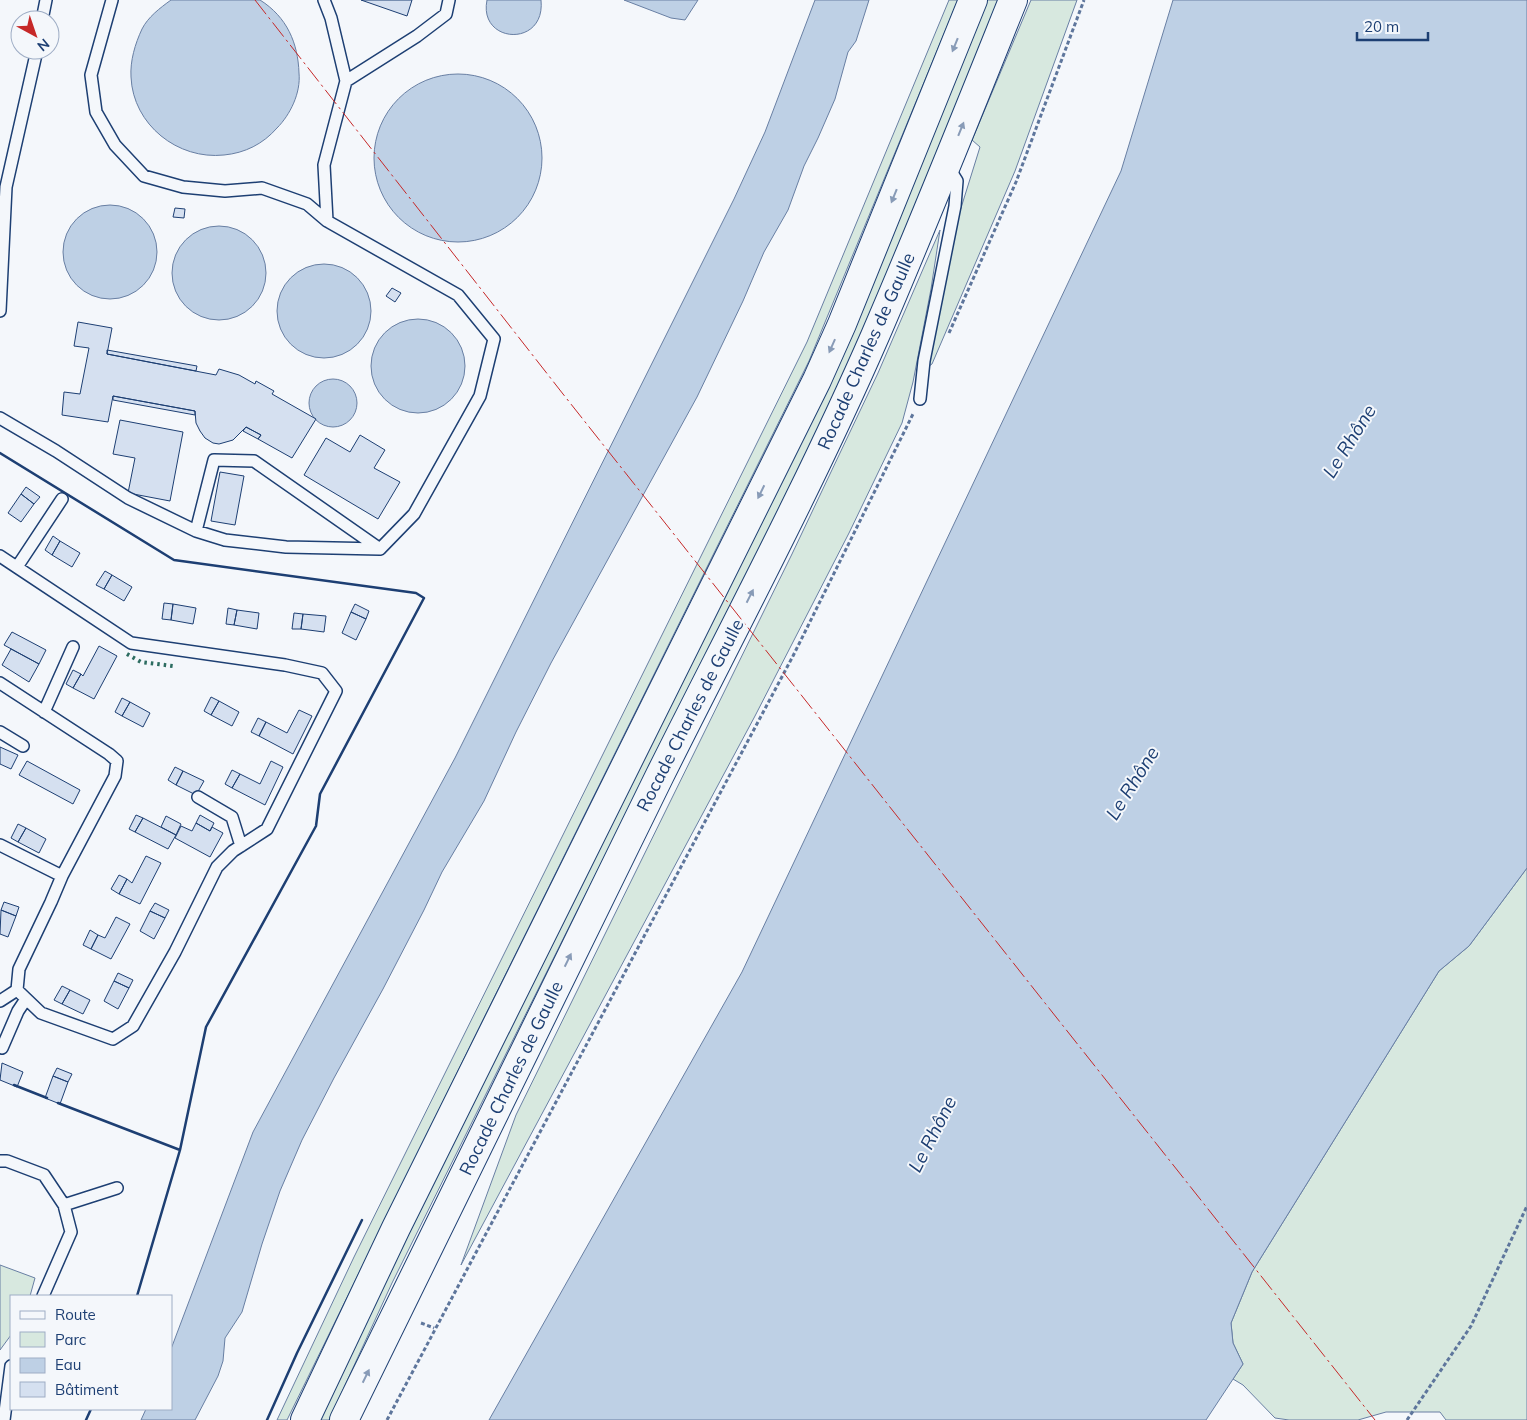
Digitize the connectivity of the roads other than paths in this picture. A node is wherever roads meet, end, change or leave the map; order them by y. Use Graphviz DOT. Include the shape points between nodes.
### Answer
graph roads {
  1 [pos="112,0"];
  2 [pos="324,0"];
  3 [pos="449,0"];
  4 [pos="973,0"];
  5 [pos="1013,0"];
  6 [pos="35,60"];
  7 [pos="346,81"];
  8 [pos="946,164"];
  9 [pos="327,221"];
  10 [pos="0,311"];
  11 [pos="920,399"];
  12 [pos="0,418"];
  13 [pos="62,499"];
  14 [pos="196,531"];
  15 [pos="380,549"];
  16 [pos="0,556"];
  17 [pos="17,567"];
  18 [pos="73,647"];
  19 [pos="0,683"];
  20 [pos="44,712"];
  21 [pos="0,732"];
  22 [pos="24,746"];
  23 [pos="198,797"];
  24 [pos="0,845"];
  25 [pos="241,846"];
  26 [pos="62,876"];
  27 [pos="17,990"];
  28 [pos="26,999"];
  29 [pos="0,1001"];
  30 [pos="2,1048"];
  31 [pos="0,1161"];
  32 [pos="117,1188"];
  33 [pos="64,1205"];
  34 [pos="43,1295"];
  35 [pos="10,1374"];
  36 [pos="4,1420"];
  37 [pos="305,1420"];
  38 [pos="344,1420"];
  1 -- 9 [label="lane" via="92,76 96,112 116,145 144,176 183,187 225,191 262,188 306,204"];
  2 -- 7 [label="lane"];
  3 -- 7 [label="lane" via="446,14"];
  4 -- 37 [label="main road, Rocade Charles de Gaulle, one-way" via="817,380 396,1228"];
  8 -- 5 [label="main road, Rocade Charles de Gaulle, one-way"];
  6 -- 10 [label="lane" via="6,187"];
  7 -- 9 [label="lane" via="324,165"];
  8 -- 11 [label="lane" via="957,181 955,206 924,362"];
  38 -- 8 [label="main road, Rocade Charles de Gaulle, one-way" via="821,455 875,336"];
  9 -- 15 [label="lane" via="458,296 494,339 480,396 414,514"];
  12 -- 14 [label="lane" via="128,498"];
  13 -- 17 [label="lane"];
  14 -- 15 [label="lane" via="225,540 286,547"];
  14 -- 15 [label="lane" via="214,460 254,461"];
  16 -- 17 [label="lane"];
  17 -- 25 [label="lane" via="131,643 303,669 322,674 336,691 267,828"];
  18 -- 20 [label="lane"];
  19 -- 20 [label="lane"];
  20 -- 26 [label="lane" via="117,761 114,776"];
  21 -- 22 [label="lane"];
  23 -- 25 [label="lane" via="232,817"];
  24 -- 26 [label="lane"];
  25 -- 28 [label="lane" via="217,867 175,952 133,1026 113,1039 41,1014"];
  26 -- 27 [label="lane" via="19,969"];
  27 -- 28 [label="lane"];
  27 -- 29 [label="lane"];
  28 -- 30 [label="lane"];
  31 -- 33 [label="lane" via="7,1160 44,1175"];
  32 -- 33 [label="lane"];
  33 -- 34 [label="lane" via="71,1232"];
  35 -- 36 [label="lane"];
}
